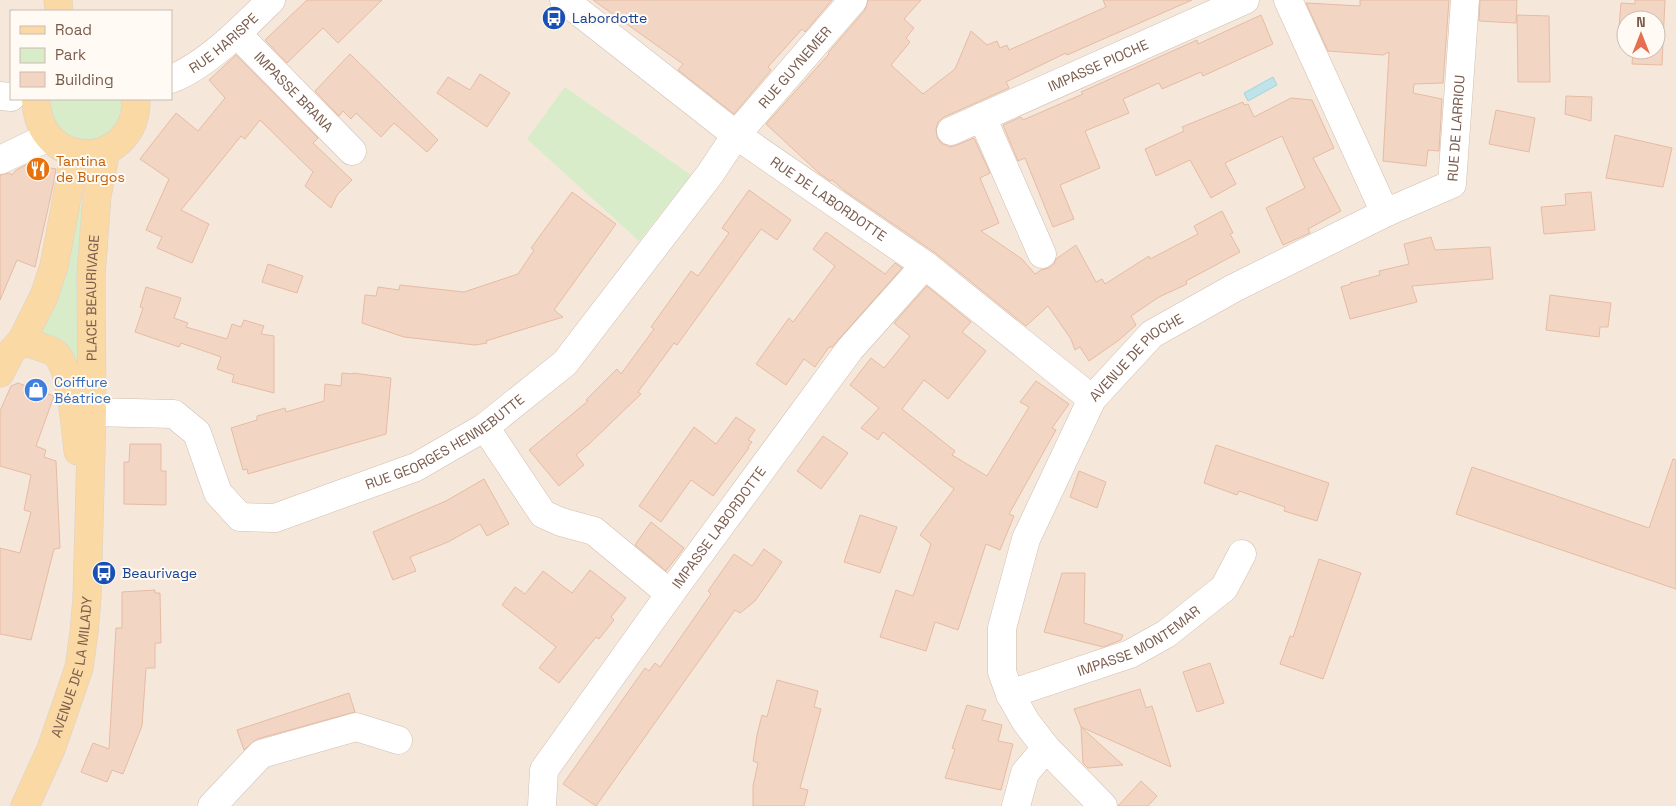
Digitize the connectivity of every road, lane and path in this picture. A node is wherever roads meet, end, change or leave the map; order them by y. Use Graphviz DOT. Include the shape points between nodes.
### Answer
graph roads {
  1 [pos="271,0"];
  2 [pos="564,0"];
  3 [pos="853,0"];
  4 [pos="1245,0"];
  5 [pos="1288,0"];
  6 [pos="1465,0"];
  7 [pos="237,34"];
  8 [pos="172,79"];
  9 [pos="36,100"];
  10 [pos="136,100"];
  11 [pos="982,117"];
  12 [pos="951,131"];
  13 [pos="736,135"];
  14 [pos="48,137"];
  15 [pos="106,150"];
  16 [pos="352,151"];
  17 [pos="73,152"];
  18 [pos="0,160"];
  19 [pos="1385,212"];
  20 [pos="1042,254"];
  21 [pos="925,265"];
  22 [pos="22,340"];
  23 [pos="0,373"];
  24 [pos="1092,399"];
  25 [pos="92,412"];
  26 [pos="485,427"];
  27 [pos="88,522"];
  28 [pos="1242,554"];
  29 [pos="670,594"];
  30 [pos="1010,694"];
  31 [pos="398,740"];
  32 [pos="1046,748"];
  33 [pos="215,805"];
  34 [pos="26,806"];
  35 [pos="542,806"];
  36 [pos="1016,806"];
  37 [pos="1103,806"];
  1 -- 7 [label="street, RUE HARISPE"];
  2 -- 13 [label="street, RUE DE LABORDOTTE"];
  3 -- 13 [label="street, RUE GUYNEMER"];
  4 -- 11 [label="street, IMPASSE PIOCHE"];
  5 -- 19 [label="street"];
  6 -- 19 [label="street, RUE DE LARRIOU" via="1452,184"];
  7 -- 8 [label="street, RUE HARISPE"];
  7 -- 16 [label="street, IMPASSE BRANA"];
  9 -- 14 [label="main road" via="40,125"];
  10 -- 15 [label="main road" via="134,121 127,134"];
  11 -- 12 [label="street, IMPASSE PIOCHE"];
  11 -- 20 [label="street"];
  13 -- 21 [label="street, RUE DE LABORDOTTE"];
  13 -- 26 [label="street, RUE GEORGES HENNEBUTTE" via="566,364"];
  14 -- 17 [label="main road"];
  14 -- 18 [label="street"];
  15 -- 17 [label="main road" via="90,154"];
  15 -- 25 [label="main road, PLACE BEAURIVAGE" via="97,196 91,276"];
  17 -- 22 [label="main road" via="54,266 44,296"];
  19 -- 24 [label="street, AVENUE DE PIOCHE" via="1234,288 1152,334"];
  21 -- 24 [label="street, RUE DE LABORDOTTE"];
  21 -- 29 [label="street, IMPASSE LABORDOTTE" via="850,349"];
  22 -- 23 [label="main road"];
  22 -- 27 [label="main road, PLACE BEAURIVAGE" via="54,352 63,365 69,385"];
  24 -- 30 [label="street, AVENUE DE PIOCHE" via="1026,539 1002,628 1002,672"];
  25 -- 26 [label="street, RUE GEORGES HENNEBUTTE" via="174,414 197,433 218,494 240,517 275,518 416,467"];
  25 -- 27 [label="main road, PLACE BEAURIVAGE"];
  26 -- 29 [label="street" via="543,514 594,531"];
  27 -- 34 [label="main road, AVENUE DE LA MILADY" via="87,598 79,668 51,749"];
  28 -- 30 [label="street, IMPASSE MONTEMAR" via="1224,588 1166,634 1130,654"];
  29 -- 35 [label="street, IMPASSE LABORDOTTE" via="544,770"];
  30 -- 32 [label="street, AVENUE DE PIOCHE"];
  31 -- 33 [label="street" via="356,727 261,754"];
  32 -- 36 [label="street" via="1025,773"];
  32 -- 37 [label="street, AVENUE DE PIOCHE"];
}
